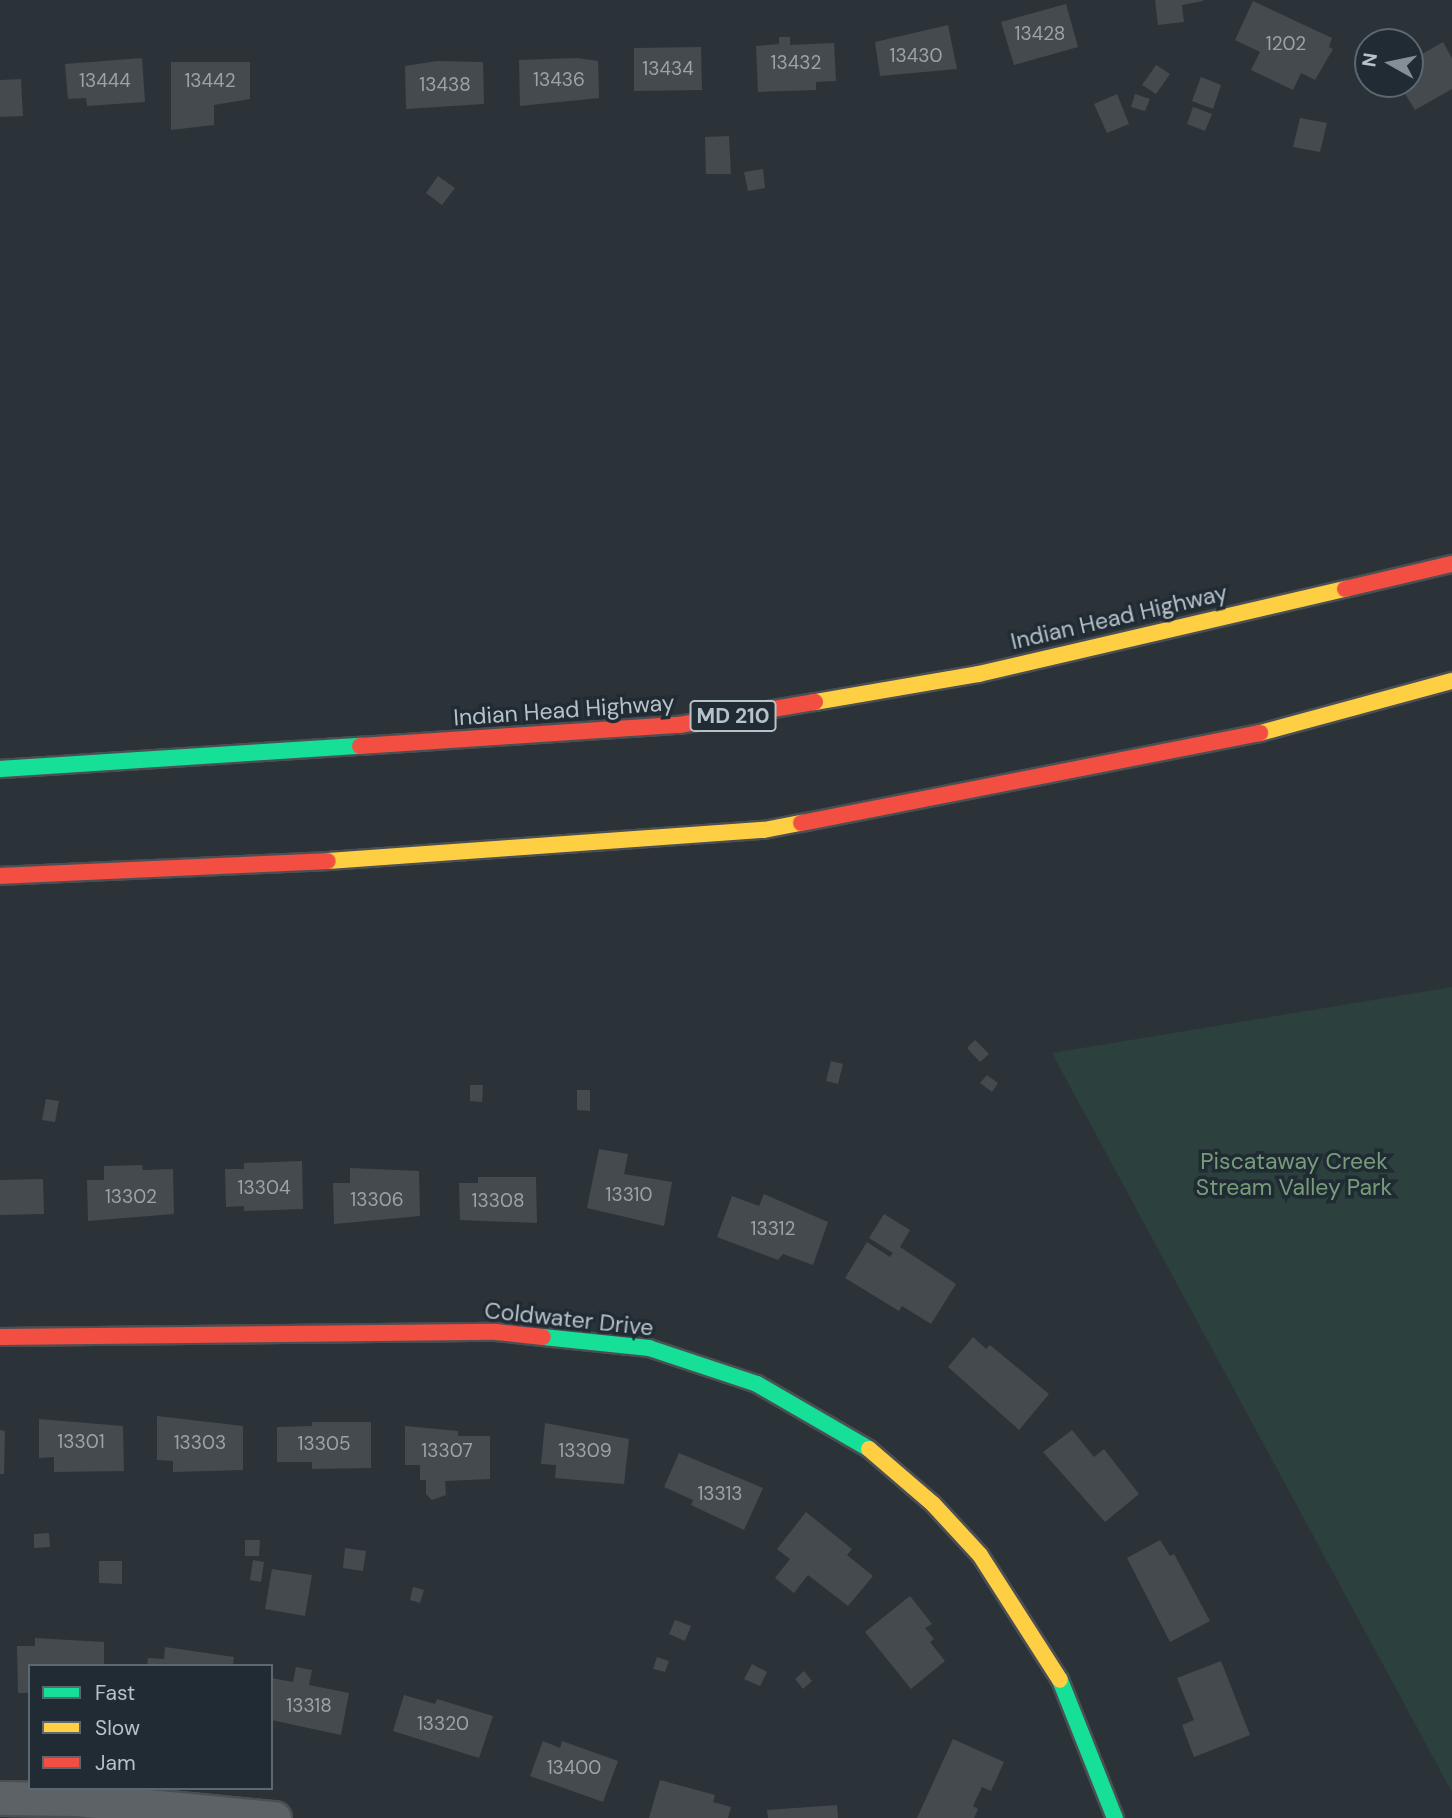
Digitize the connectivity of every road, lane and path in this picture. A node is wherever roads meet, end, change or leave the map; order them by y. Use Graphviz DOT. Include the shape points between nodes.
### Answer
graph roads {
  1 [pos="1452,564"];
  2 [pos="1452,681"];
  3 [pos="0,769"];
  4 [pos="0,876"];
  5 [pos="0,1337"];
  6 [pos="0,1798"];
  7 [pos="274,1818"];
  8 [pos="1115,1818"];
  1 -- 3 [label="main road, Indian Head Highway / MD 210" via="979,674 679,725"];
  2 -- 4 [label="main road" via="1318,720 1195,747 764,830 342,860"];
  5 -- 8 [label="main road, Coldwater Drive" via="495,1332 649,1348 757,1384 857,1439 933,1504 980,1555 1061,1682"];
  6 -- 7 [label="street" via="76,1799"];
}
